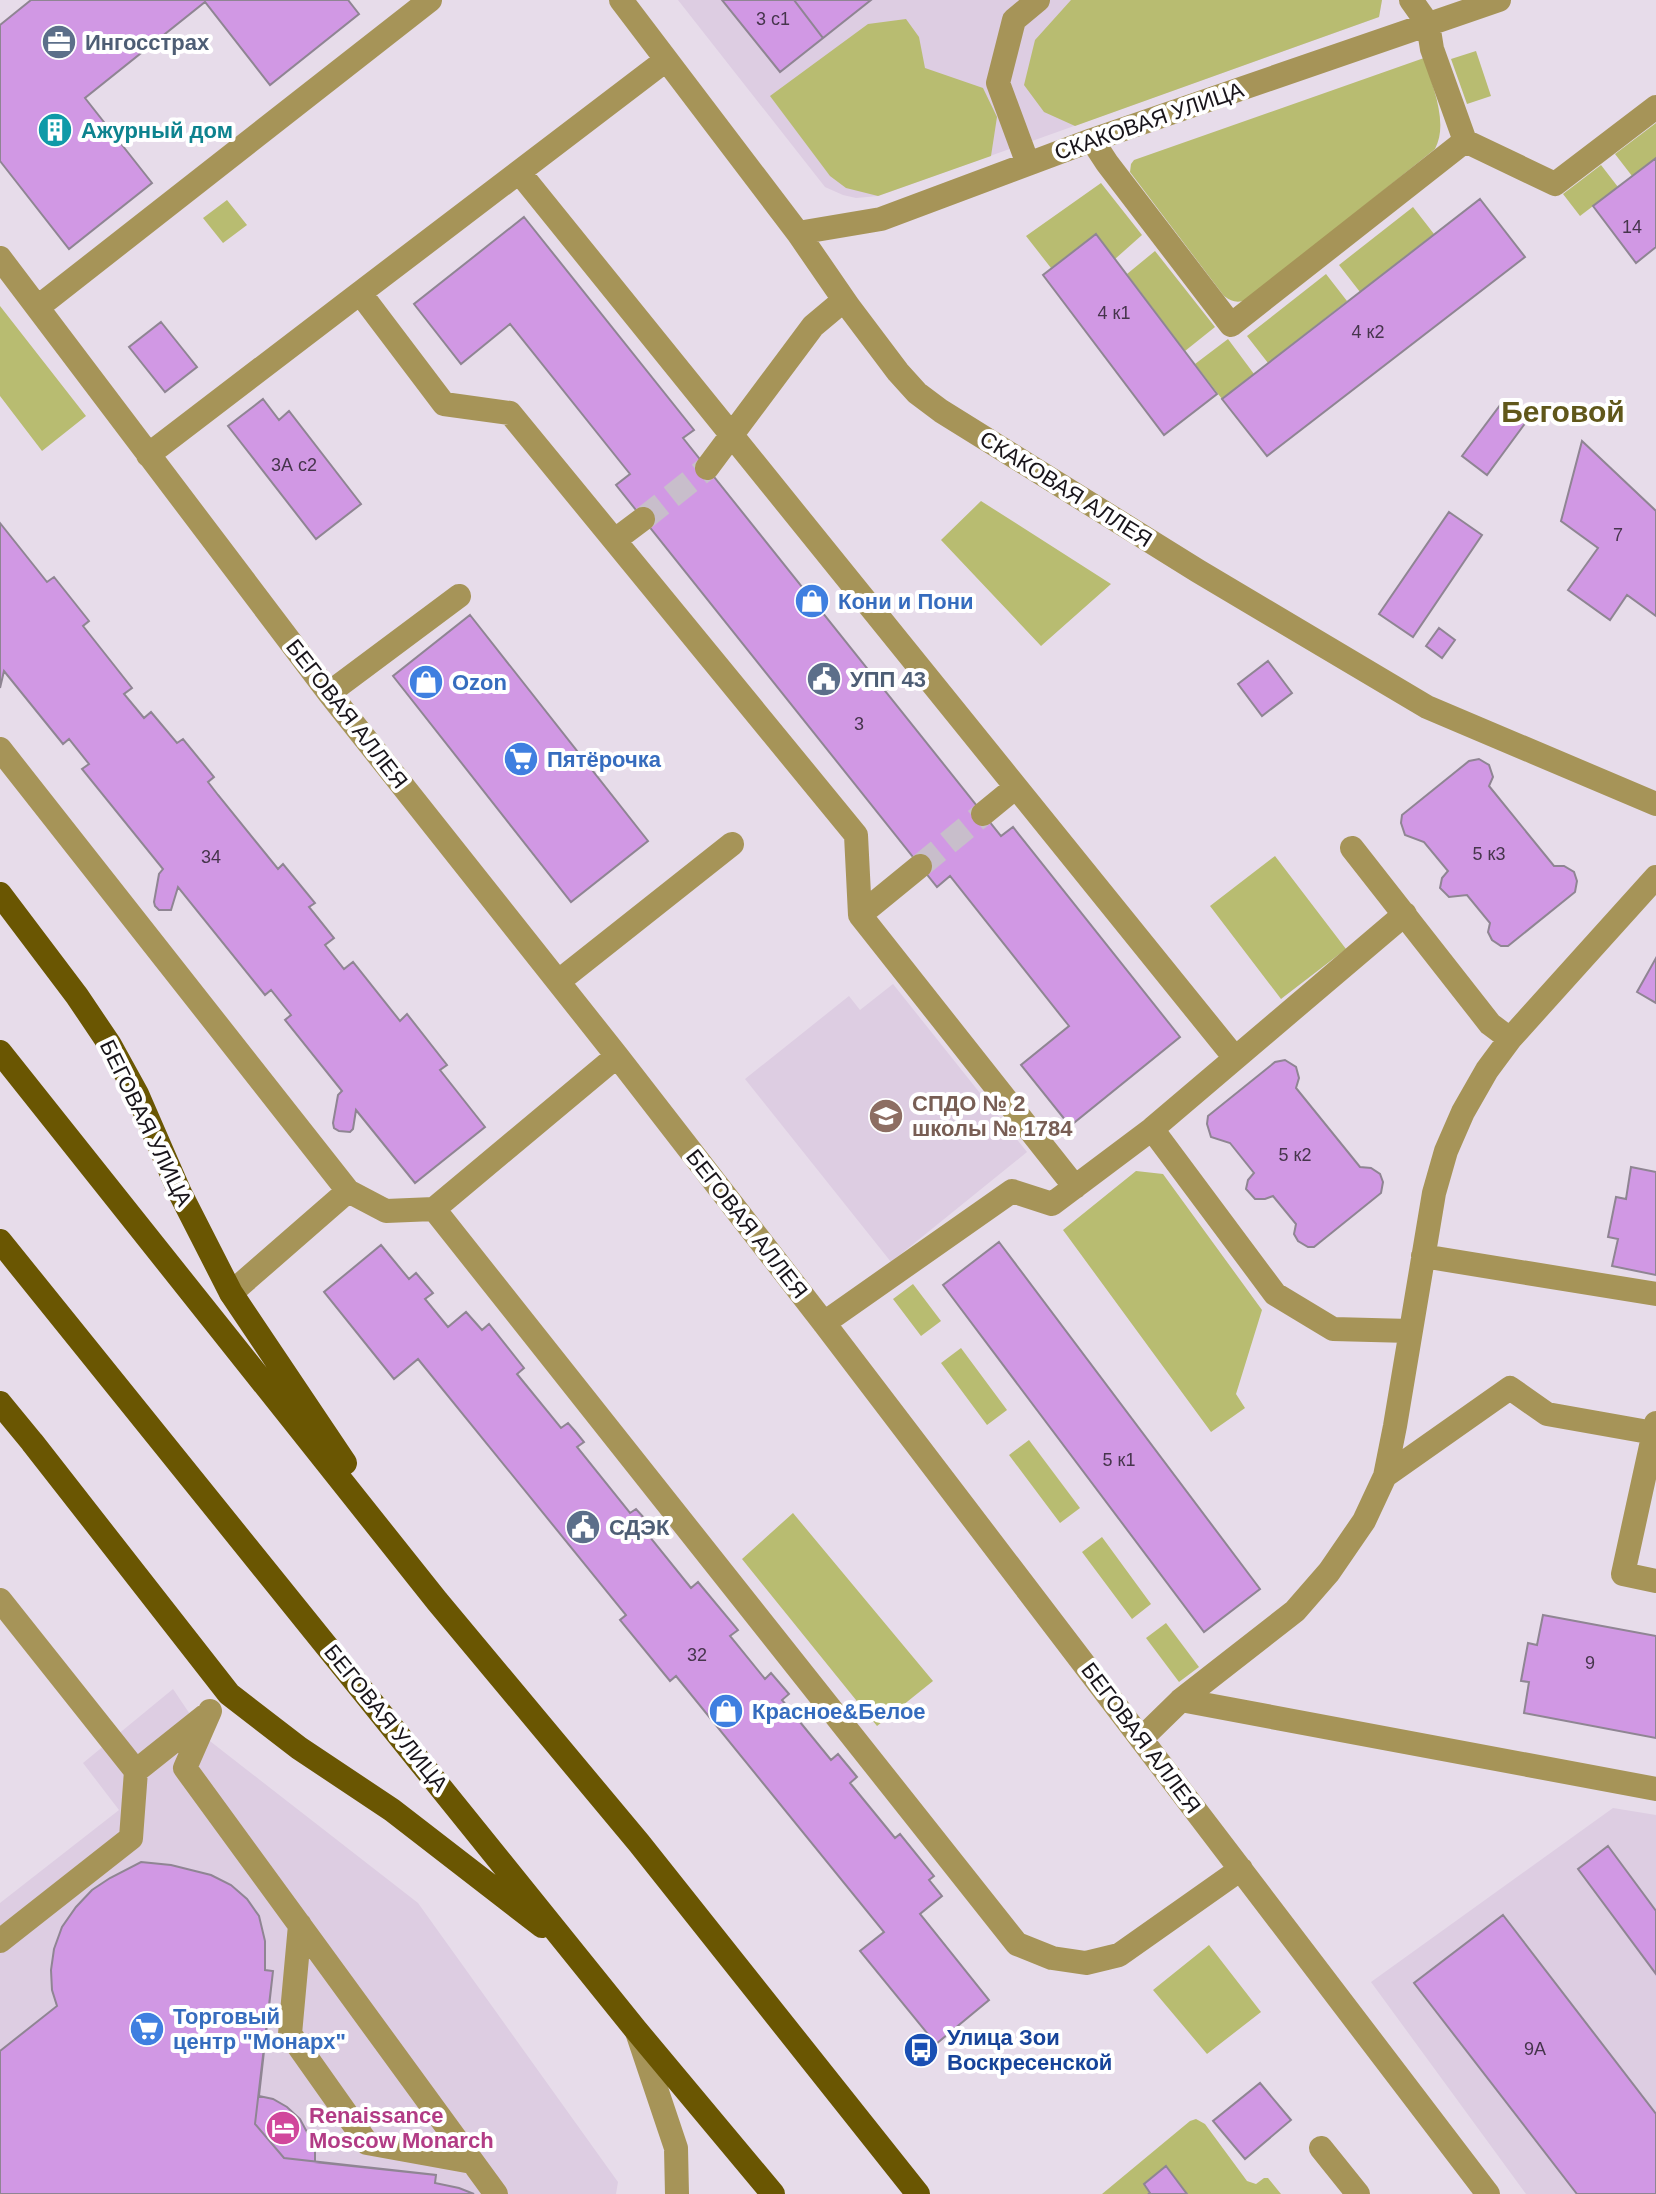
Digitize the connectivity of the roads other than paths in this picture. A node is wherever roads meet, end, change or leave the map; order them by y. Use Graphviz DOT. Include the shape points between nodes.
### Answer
graph roads {
  1 [pos="430,0"];
  2 [pos="621,0"];
  3 [pos="1038,0"];
  4 [pos="1411,0"];
  5 [pos="1499,0"];
  6 [pos="1428,24"];
  7 [pos="666,60"];
  8 [pos="1656,107"];
  9 [pos="1092,140"];
  10 [pos="1465,141"];
  11 [pos="1028,164"];
  12 [pos="519,172"];
  13 [pos="798,233"];
  14 [pos="0,258"];
  15 [pos="360,293"];
  16 [pos="844,300"];
  17 [pos="38,307"];
  18 [pos="731,434"];
  19 [pos="148,455"];
  20 [pos="707,468"];
  21 [pos="643,519"];
  22 [pos="615,540"];
  23 [pos="459,596"];
  24 [pos="329,693"];
  25 [pos="0,749"];
  26 [pos="1016,787"];
  27 [pos="1656,804"];
  28 [pos="983,814"];
  29 [pos="732,844"];
  30 [pos="1352,848"];
  31 [pos="920,866"];
  32 [pos="1656,877"];
  33 [pos="0,894"];
  34 [pos="1405,914"];
  35 [pos="860,915"];
  36 [pos="559,981"];
  37 [pos="1510,1039"];
  38 [pos="0,1052"];
  39 [pos="617,1056"];
  40 [pos="1235,1058"];
  41 [pos="1152,1129"];
  42 [pos="1075,1187"];
  43 [pos="348,1191"];
  44 [pos="434,1209"];
  45 [pos="0,1241"];
  46 [pos="1423,1256"];
  47 [pos="231,1293"];
  48 [pos="1656,1294"];
  49 [pos="824,1323"];
  50 [pos="1410,1331"];
  51 [pos="0,1403"];
  52 [pos="1655,1428"];
  53 [pos="1385,1476"];
  54 [pos="1656,1513"];
  55 [pos="1630,1541"];
  56 [pos="1656,1581"];
  57 [pos="0,1600"];
  58 [pos="437,1601"];
  59 [pos="229,1694"];
  60 [pos="1181,1700"];
  61 [pos="210,1711"];
  62 [pos="1141,1739"];
  63 [pos="136,1771"];
  64 [pos="1656,1789"];
  65 [pos="1241,1869"];
  66 [pos="300,1925"];
  67 [pos="0,1941"];
  68 [pos="575,1953"];
  69 [pos="636,2030"];
  70 [pos="1321,2148"];
  71 [pos="472,2162"];
  72 [pos="496,2194"];
  73 [pos="677,2194"];
  74 [pos="773,2194"];
  75 [pos="918,2194"];
  76 [pos="1358,2194"];
  77 [pos="1488,2194"];
  1 -- 17 [label="street"];
  2 -- 7 [label="street, СКАКОВАЯ АЛЛЕЯ"];
  3 -- 11 [label="street" via="1014,20 998,83"];
  4 -- 6 [label="street"];
  5 -- 6 [label="street, СКАКОВАЯ УЛИЦА"];
  6 -- 9 [label="street, СКАКОВАЯ УЛИЦА"];
  6 -- 10 [label="street"];
  7 -- 12 [label="street"];
  7 -- 13 [label="street, СКАКОВАЯ АЛЛЕЯ"];
  8 -- 10 [label="street" via="1555,184"];
  9 -- 10 [label="street" via="1231,325"];
  9 -- 11 [label="street, СКАКОВАЯ УЛИЦА"];
  11 -- 13 [label="street, СКАКОВАЯ УЛИЦА" via="881,219"];
  12 -- 15 [label="street"];
  12 -- 18 [label="street"];
  13 -- 16 [label="street, СКАКОВАЯ АЛЛЕЯ"];
  14 -- 17 [label="street, БЕГОВАЯ АЛЛЕЯ"];
  15 -- 19 [label="street"];
  15 -- 22 [label="street" via="444,404 510,413"];
  16 -- 18 [label="street" via="813,326"];
  16 -- 27 [label="street, СКАКОВАЯ АЛЛЕЯ" via="917,393 954,420 1427,707"];
  17 -- 19 [label="street, БЕГОВАЯ АЛЛЕЯ"];
  18 -- 20 [label="street"];
  18 -- 26 [label="street"];
  19 -- 24 [label="street, БЕГОВАЯ АЛЛЕЯ"];
  21 -- 22 [label="street"];
  22 -- 35 [label="street" via="856,835"];
  23 -- 24 [label="street"];
  24 -- 36 [label="street, БЕГОВАЯ АЛЛЕЯ"];
  25 -- 43 [label="street"];
  26 -- 28 [label="street"];
  26 -- 40 [label="street"];
  29 -- 36 [label="street"];
  30 -- 34 [label="street"];
  31 -- 35 [label="street"];
  32 -- 37 [label="street"];
  33 -- 47 [label="main road, БЕГОВАЯ УЛИЦА" via="110,1045"];
  34 -- 37 [label="street" via="1490,1024"];
  34 -- 40 [label="street"];
  35 -- 42 [label="street"];
  36 -- 39 [label="street, БЕГОВАЯ АЛЛЕЯ"];
  37 -- 46 [label="street" via="1463,1112 1446,1151"];
  38 -- 58 [label="main road, БЕГОВАЯ УЛИЦА"];
  39 -- 44 [label="street"];
  39 -- 49 [label="street, БЕГОВАЯ АЛЛЕЯ"];
  40 -- 41 [label="street"];
  41 -- 42 [label="street"];
  41 -- 50 [label="street" via="1275,1294 1333,1329"];
  42 -- 49 [label="street" via="1052,1204 1012,1191"];
  43 -- 44 [label="street" via="386,1211"];
  43 -- 47 [label="street"];
  44 -- 65 [label="street" via="1017,1944 1052,1958 1086,1963 1119,1955"];
  45 -- 68 [label="main road, БЕГОВАЯ УЛИЦА"];
  46 -- 48 [label="street"];
  46 -- 50 [label="street"];
  47 -- 58 [label="main road, БЕГОВАЯ УЛИЦА"];
  49 -- 62 [label="street, БЕГОВАЯ АЛЛЕЯ"];
  50 -- 53 [label="street"];
  51 -- 59 [label="main road"];
  52 -- 53 [label="street" via="1547,1414 1510,1388"];
  52 -- 55 [label="street"];
  53 -- 60 [label="street" via="1364,1521 1295,1611"];
  54 -- 55 [label="street"];
  55 -- 56 [label="street" via="1623,1574"];
  57 -- 63 [label="street"];
  58 -- 75 [label="main road, БЕГОВАЯ УЛИЦА" via="639,1843"];
  59 -- 61 [label="street"];
  59 -- 68 [label="main road" via="392,1810"];
  60 -- 62 [label="street"];
  60 -- 64 [label="street"];
  61 -- 63 [label="street"];
  61 -- 66 [label="street" via="185,1768"];
  62 -- 65 [label="street, БЕГОВАЯ АЛЛЕЯ"];
  63 -- 67 [label="street" via="131,1838"];
  65 -- 77 [label="street, БЕГОВАЯ АЛЛЕЯ"];
  66 -- 71 [label="street"];
  66 -- 71 [label="street" via="290,2034 367,2143"];
  68 -- 69 [label="main road, БЕГОВАЯ УЛИЦА"];
  69 -- 73 [label="street" via="676,2148"];
  69 -- 74 [label="main road, БЕГОВАЯ УЛИЦА"];
  70 -- 76 [label="street"];
  71 -- 72 [label="street"];
}
